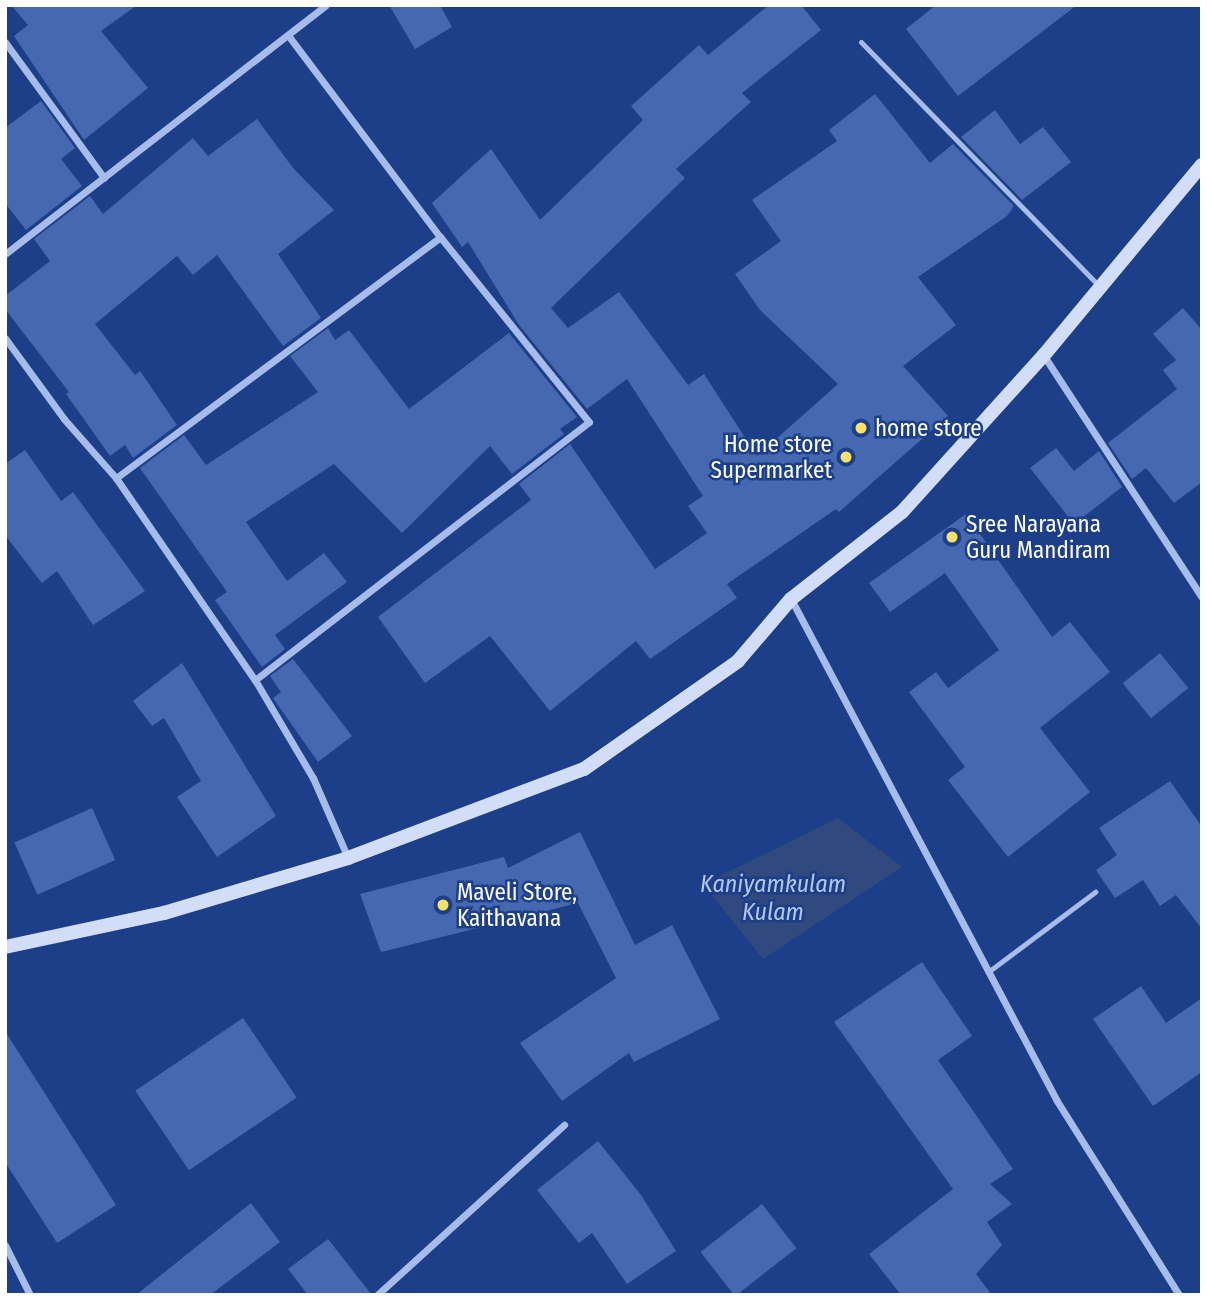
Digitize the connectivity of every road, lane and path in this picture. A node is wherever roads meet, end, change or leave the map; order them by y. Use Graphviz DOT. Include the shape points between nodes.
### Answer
graph roads {
  1 [pos="326,5"];
  2 [pos="288,35"];
  3 [pos="5,42"];
  4 [pos="861,42"];
  5 [pos="1202,165"];
  6 [pos="104,178"];
  7 [pos="440,237"];
  8 [pos="5,254"];
  9 [pos="1100,287"];
  10 [pos="5,338"];
  11 [pos="1044,355"];
  12 [pos="117,478"];
  13 [pos="1202,597"];
  14 [pos="791,598"];
  15 [pos="255,680"];
  16 [pos="348,858"];
  17 [pos="1095,892"];
  18 [pos="5,947"];
  19 [pos="988,972"];
  20 [pos="564,1125"];
  21 [pos="5,1245"];
  22 [pos="30,1295"];
  23 [pos="377,1295"];
  24 [pos="1179,1295"];
  1 -- 2 [label="street"];
  2 -- 6 [label="street"];
  2 -- 7 [label="street"];
  3 -- 6 [label="street"];
  4 -- 9 [label="lane"];
  5 -- 9 [label="main road"];
  6 -- 8 [label="street"];
  7 -- 12 [label="street"];
  7 -- 15 [label="street" via="589,422"];
  9 -- 11 [label="main road"];
  10 -- 12 [label="street" via="64,419"];
  11 -- 13 [label="street"];
  11 -- 14 [label="main road" via="902,512"];
  12 -- 15 [label="street"];
  14 -- 16 [label="main road" via="738,661 583,769"];
  14 -- 19 [label="street"];
  15 -- 16 [label="street" via="313,778"];
  16 -- 18 [label="main road" via="164,914"];
  17 -- 19 [label="lane"];
  19 -- 24 [label="street" via="1057,1101"];
  20 -- 23 [label="street"];
  21 -- 22 [label="street"];
}
